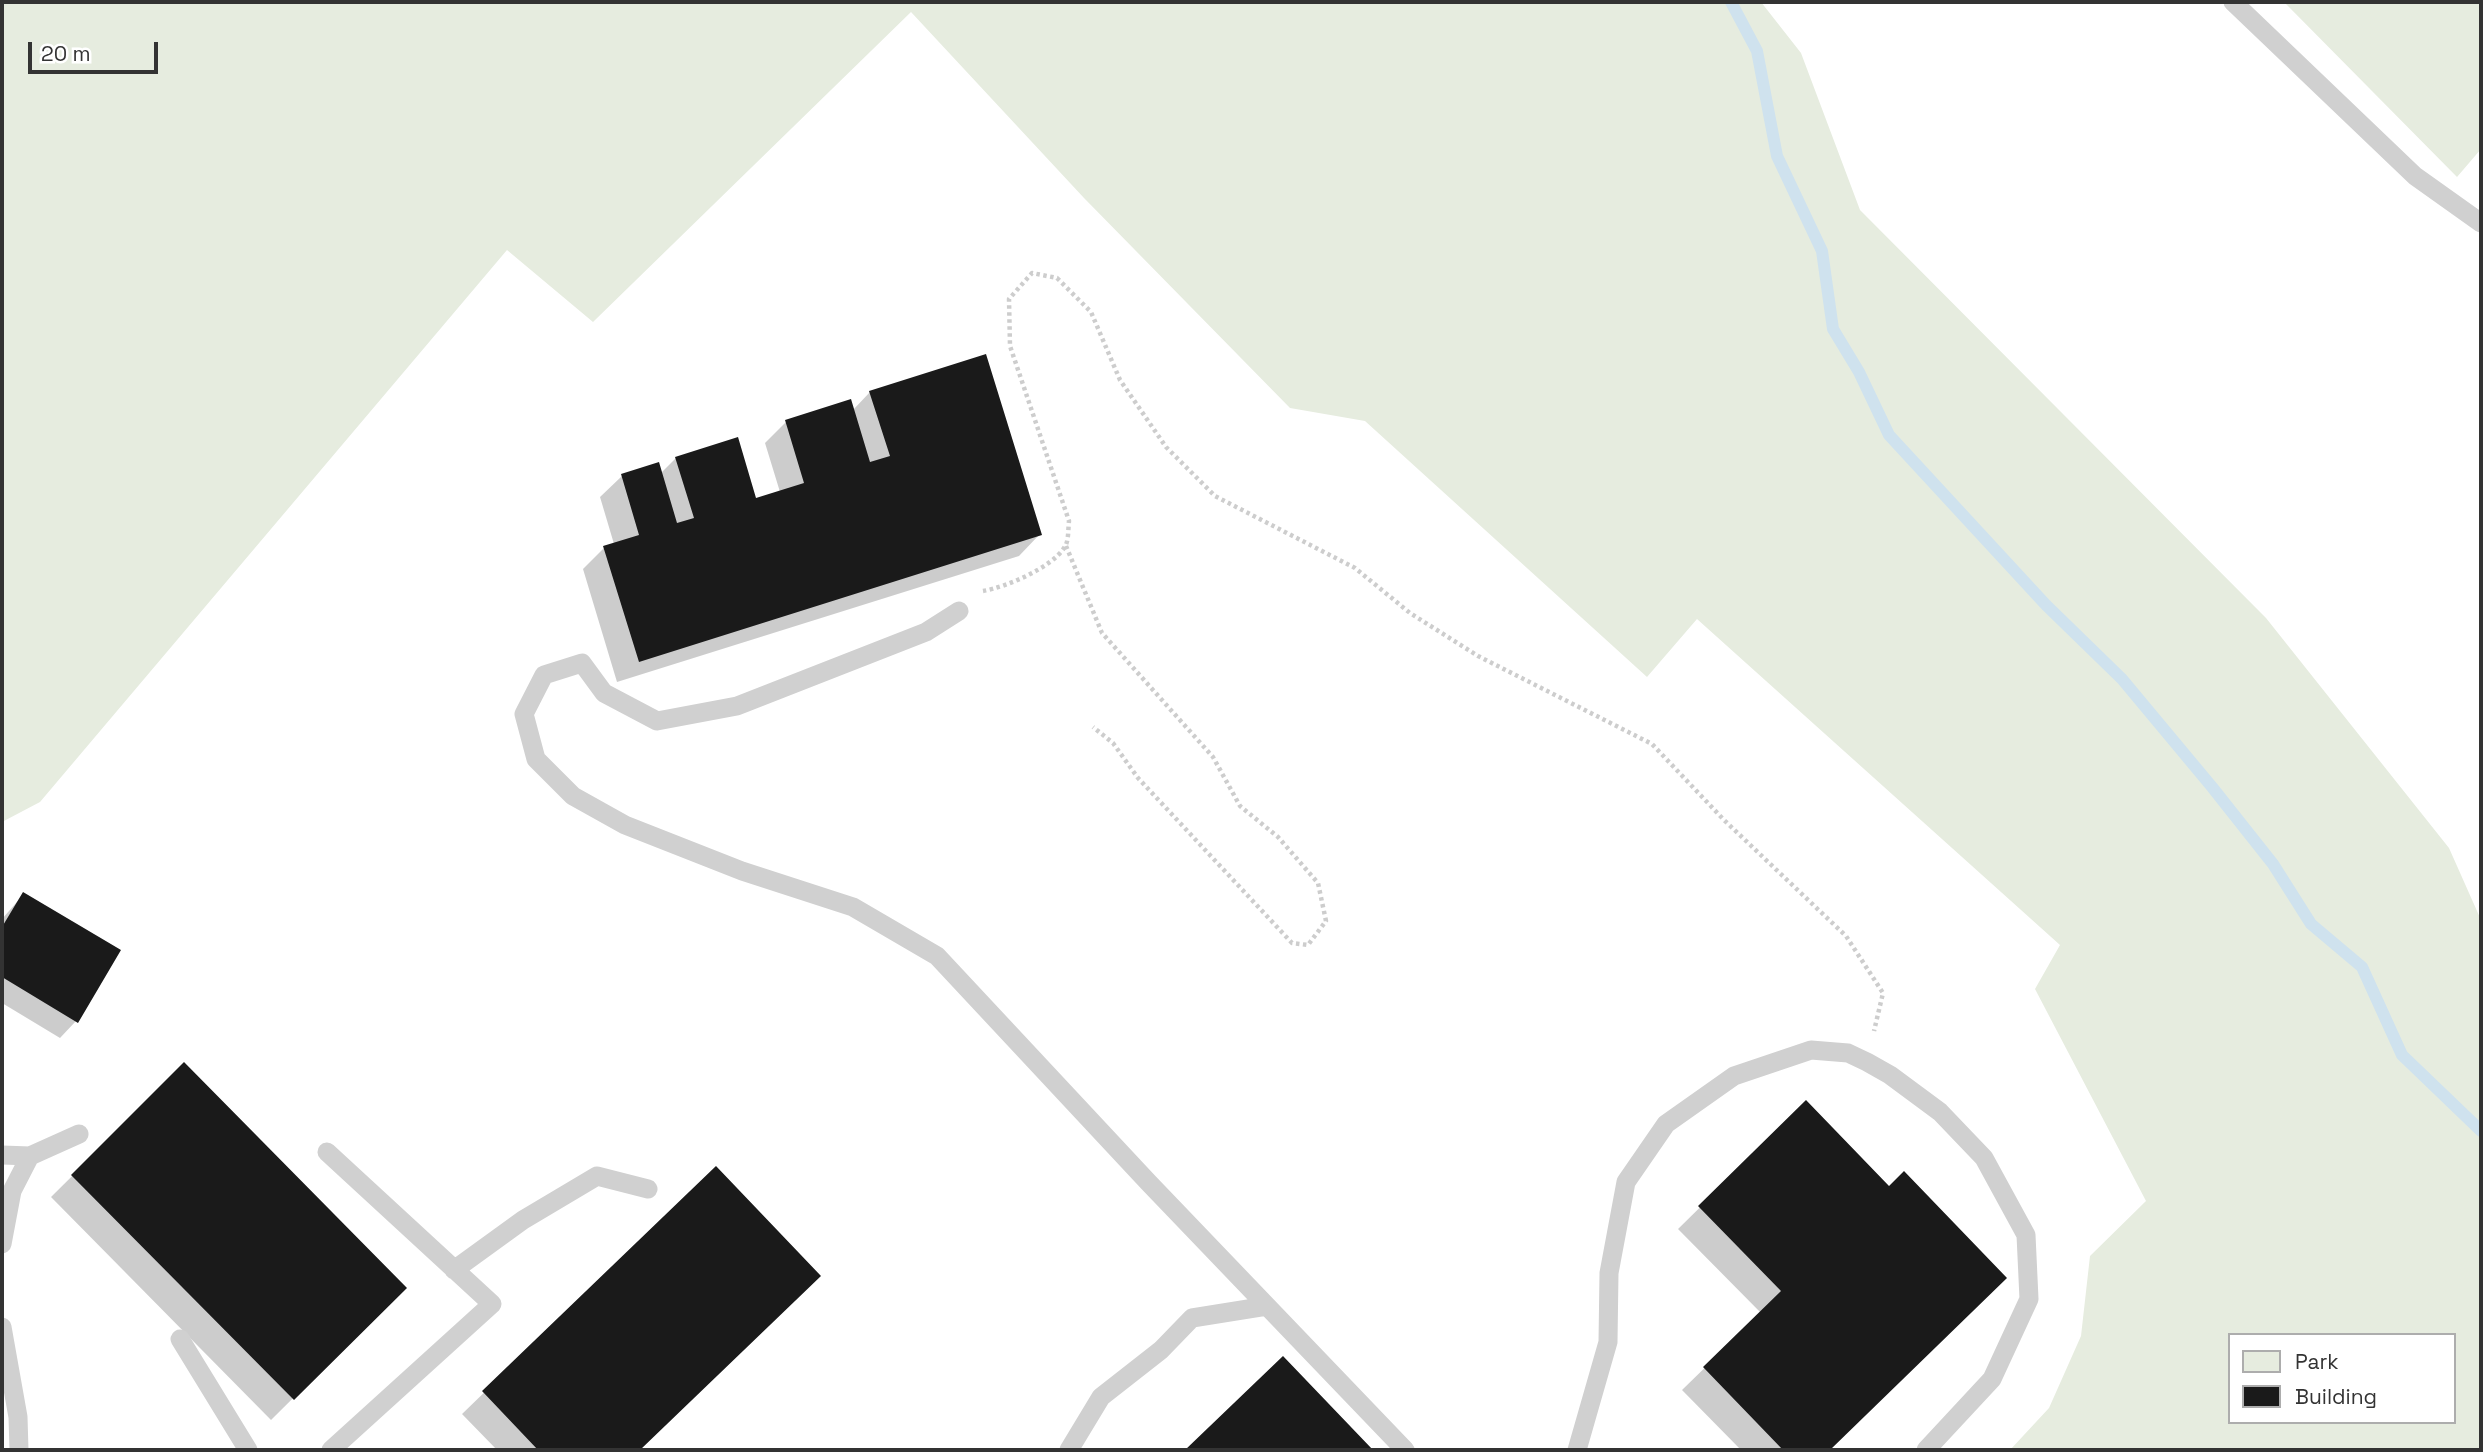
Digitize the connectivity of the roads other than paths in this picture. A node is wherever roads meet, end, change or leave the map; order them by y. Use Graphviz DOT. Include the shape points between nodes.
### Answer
graph roads {
  1 [pos="2233,2"];
  2 [pos="2481,223"];
  3 [pos="959,611"];
  4 [pos="79,1135"];
  5 [pos="327,1152"];
  6 [pos="2,1155"];
  7 [pos="30,1156"];
  8 [pos="648,1189"];
  9 [pos="2,1244"];
  10 [pos="454,1270"];
  11 [pos="1267,1306"];
  12 [pos="2,1327"];
  13 [pos="180,1339"];
  14 [pos="19,1450"];
  15 [pos="248,1450"];
  16 [pos="331,1450"];
  17 [pos="1069,1450"];
  18 [pos="1405,1450"];
  19 [pos="1577,1450"];
  20 [pos="1926,1450"];
  1 -- 2 [label="lane" via="2415,176"];
  3 -- 11 [label="lane" via="926,632 737,706 657,721 604,693 582,663 544,675 524,714 536,759 573,796 625,825 742,871 853,907 937,956"];
  4 -- 7 [label="lane"];
  5 -- 10 [label="lane"];
  6 -- 7 [label="lane"];
  7 -- 9 [label="lane" via="12,1191"];
  8 -- 10 [label="lane" via="597,1176 523,1220"];
  10 -- 16 [label="lane" via="492,1304"];
  11 -- 17 [label="lane" via="1192,1318 1161,1350 1101,1397"];
  11 -- 18 [label="lane"];
  12 -- 14 [label="lane" via="18,1417"];
  13 -- 15 [label="lane"];
  19 -- 20 [label="lane" via="1608,1342 1609,1273 1626,1182 1666,1124 1734,1076 1811,1050 1848,1054 1867,1062 1940,1112 1984,1158 2026,1235 2029,1299 2024,1311 1992,1379"];
}
